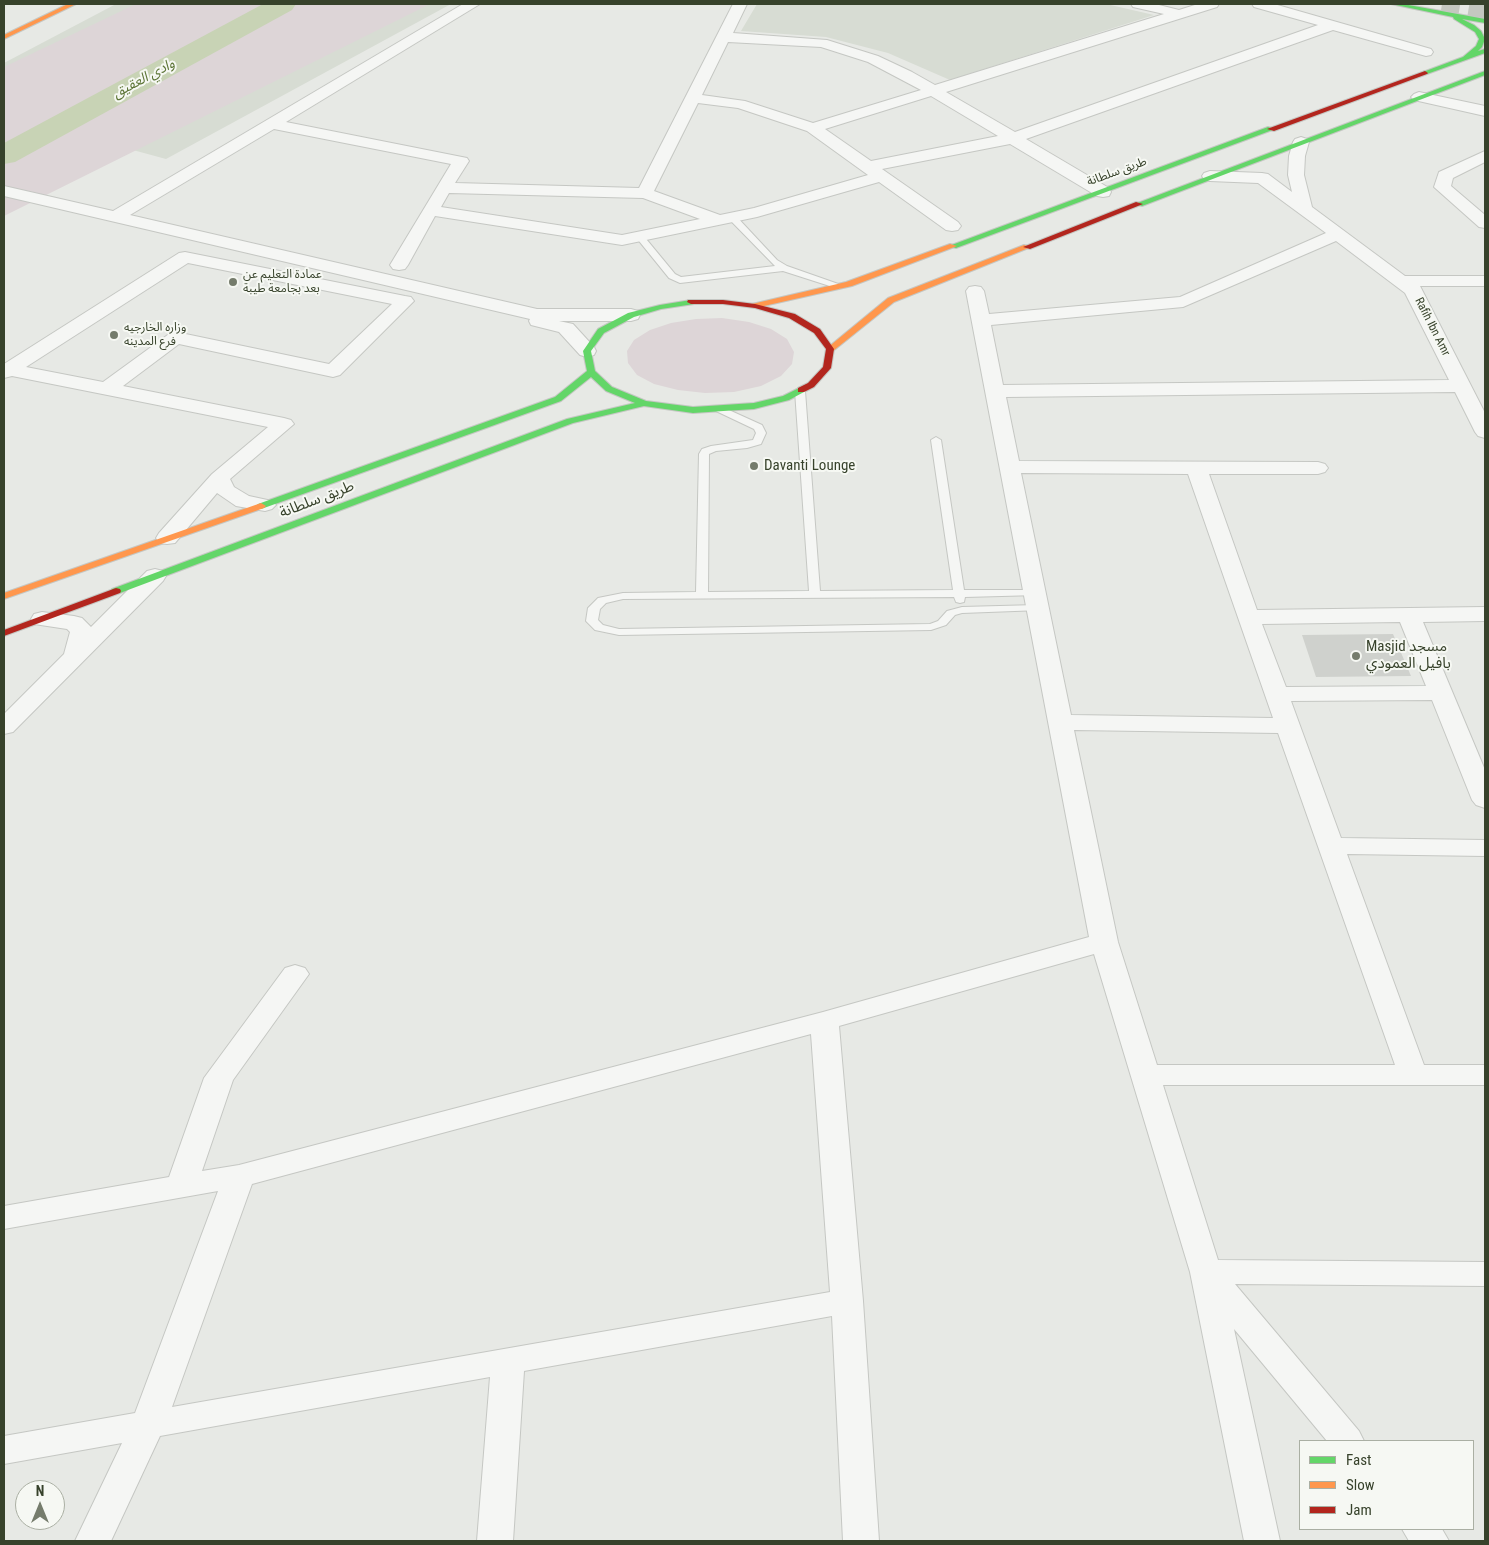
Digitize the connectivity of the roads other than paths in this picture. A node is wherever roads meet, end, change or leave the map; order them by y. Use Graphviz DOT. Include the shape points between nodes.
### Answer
graph roads {
  1 [pos="74,4"];
  2 [pos="473,4"];
  3 [pos="740,4"];
  4 [pos="1138,4"];
  5 [pos="1212,4"];
  6 [pos="1259,4"];
  7 [pos="1394,4"];
  8 [pos="1445,9"];
  9 [pos="1485,13"];
  10 [pos="1180,14"];
  11 [pos="1485,21"];
  12 [pos="1333,25"];
  13 [pos="4,37"];
  14 [pos="724,37"];
  15 [pos="1426,52"];
  16 [pos="1485,52"];
  17 [pos="1463,60"];
  18 [pos="1482,76"];
  19 [pos="934,91"];
  20 [pos="1419,97"];
  21 [pos="692,98"];
  22 [pos="1485,110"];
  23 [pos="271,124"];
  24 [pos="813,128"];
  25 [pos="1014,138"];
  26 [pos="1301,142"];
  27 [pos="1485,156"];
  28 [pos="875,171"];
  29 [pos="1210,176"];
  30 [pos="444,188"];
  31 [pos="4,191"];
  32 [pos="1102,192"];
  33 [pos="644,193"];
  34 [pos="4,200"];
  35 [pos="1304,207"];
  36 [pos="61,208"];
  37 [pos="430,210"];
  38 [pos="117,216"];
  39 [pos="726,219"];
  40 [pos="1485,223"];
  41 [pos="952,226"];
  42 [pos="1339,234"];
  43 [pos="639,236"];
  44 [pos="399,265"];
  45 [pos="784,268"];
  46 [pos="1401,281"];
  47 [pos="1485,281"];
  48 [pos="839,286"];
  49 [pos="974,291"];
  50 [pos="755,306"];
  51 [pos="631,314"];
  52 [pos="980,320"];
  53 [pos="830,349"];
  54 [pos="587,351"];
  55 [pos="9,366"];
  56 [pos="591,372"];
  57 [pos="1462,386"];
  58 [pos="106,389"];
  59 [pos="800,391"];
  60 [pos="994,391"];
  61 [pos="644,403"];
  62 [pos="720,409"];
  63 [pos="1485,432"];
  64 [pos="936,440"];
  65 [pos="1009,467"];
  66 [pos="1197,468"];
  67 [pos="1318,468"];
  68 [pos="219,478"];
  69 [pos="265,505"];
  70 [pos="167,538"];
  71 [pos="156,576"];
  72 [pos="959,593"];
  73 [pos="815,594"];
  74 [pos="702,595"];
  75 [pos="4,596"];
  76 [pos="1036,600"];
  77 [pos="962,610"];
  78 [pos="1485,614"];
  79 [pos="1409,615"];
  80 [pos="1250,617"];
  81 [pos="42,619"];
  82 [pos="4,633"];
  83 [pos="75,656"];
  84 [pos="1441,693"];
  85 [pos="1277,694"];
  86 [pos="1060,722"];
  87 [pos="1288,726"];
  88 [pos="4,727"];
  89 [pos="1485,800"];
  90 [pos="1331,846"];
  91 [pos="1485,848"];
  92 [pos="1104,942"];
  93 [pos="295,974"];
  94 [pos="824,1021"];
  95 [pos="1145,1075"];
  96 [pos="1414,1075"];
  97 [pos="1485,1075"];
  98 [pos="238,1176"];
  99 [pos="182,1185"];
  100 [pos="4,1217"];
  101 [pos="1206,1272"];
  102 [pos="1485,1274"];
  103 [pos="847,1301"];
  104 [pos="508,1361"];
  105 [pos="148,1425"];
  106 [pos="1346,1440"];
  107 [pos="4,1450"];
  108 [pos="1421,1530"];
  109 [pos="94,1541"];
  110 [pos="495,1541"];
  111 [pos="861,1541"];
  112 [pos="1262,1541"];
  113 [pos="1431,1541"];
  1 -- 13 [label="main road"];
  2 -- 23 [label="street"];
  3 -- 14 [label="street"];
  4 -- 10 [label="street"];
  5 -- 10 [label="street"];
  6 -- 12 [label="street"];
  7 -- 8 [label="main road"];
  8 -- 9 [label="main road"];
  8 -- 11 [label="main road"];
  8 -- 17 [label="main road" via="1481,35 1479,48"];
  10 -- 19 [label="street"];
  12 -- 15 [label="street"];
  12 -- 25 [label="street"];
  14 -- 19 [label="street" via="822,43 873,59"];
  14 -- 21 [label="street"];
  16 -- 17 [label="main road, طريق سلطانة"];
  17 -- 32 [label="main road, طريق سلطانة"];
  18 -- 20 [label="main road"];
  19 -- 24 [label="street"];
  19 -- 25 [label="street"];
  20 -- 22 [label="street"];
  20 -- 26 [label="main road"];
  21 -- 24 [label="street" via="740,104"];
  21 -- 33 [label="street"];
  23 -- 30 [label="street" via="461,161"];
  23 -- 38 [label="street"];
  24 -- 28 [label="street"];
  25 -- 28 [label="street"];
  25 -- 32 [label="street"];
  26 -- 29 [label="main road"];
  26 -- 35 [label="street" via="1296,175"];
  27 -- 40 [label="street" via="1445,175 1442,187"];
  28 -- 39 [label="street" via="757,212"];
  28 -- 41 [label="street"];
  29 -- 35 [label="street, Rafih Ibn Amr" via="1262,178"];
  29 -- 53 [label="main road" via="891,300"];
  30 -- 33 [label="street"];
  30 -- 37 [label="street"];
  31 -- 36 [label="street"];
  32 -- 48 [label="main road, طريق سلطانة"];
  33 -- 39 [label="street"];
  34 -- 36 [label="street"];
  35 -- 42 [label="street, Rafih Ibn Amr"];
  36 -- 38 [label="street"];
  36 -- 54 [label="street" via="566,328"];
  37 -- 43 [label="street" via="622,240"];
  37 -- 44 [label="street"];
  38 -- 51 [label="street" via="537,314"];
  39 -- 43 [label="street"];
  39 -- 45 [label="lane"];
  42 -- 46 [label="street, Rafih Ibn Amr"];
  42 -- 52 [label="street" via="1183,302"];
  43 -- 45 [label="lane" via="672,276 680,280"];
  45 -- 48 [label="lane"];
  46 -- 47 [label="street"];
  46 -- 57 [label="street, Rafih Ibn Amr" via="1413,290"];
  48 -- 50 [label="main road, طريق سلطانة"];
  49 -- 52 [label="street"];
  50 -- 51 [label="main road" via="691,302"];
  50 -- 53 [label="main road" via="792,316 817,330"];
  51 -- 54 [label="main road" via="601,330"];
  52 -- 60 [label="street"];
  53 -- 59 [label="main road" via="827,368 811,385"];
  54 -- 56 [label="main road"];
  55 -- 58 [label="street"];
  55 -- 58 [label="street" via="185,257 405,301 333,371 176,338"];
  56 -- 61 [label="main road" via="609,389"];
  56 -- 69 [label="main road, طريق سلطانة" via="558,399"];
  57 -- 60 [label="street"];
  57 -- 63 [label="street, Rafih Ibn Amr"];
  58 -- 68 [label="street" via="284,424"];
  59 -- 62 [label="main road" via="754,406"];
  59 -- 73 [label="lane"];
  60 -- 65 [label="street"];
  61 -- 62 [label="main road" via="693,410"];
  61 -- 71 [label="main road, طريق سلطانة" via="570,421"];
  62 -- 74 [label="lane" via="758,427 761,433 757,442 715,448 704,454"];
  64 -- 72 [label="lane"];
  65 -- 66 [label="street"];
  65 -- 76 [label="street"];
  66 -- 67 [label="street"];
  66 -- 80 [label="street"];
  68 -- 69 [label="street" via="226,491 243,502"];
  68 -- 70 [label="street"];
  69 -- 70 [label="main road, طريق سلطانة"];
  70 -- 75 [label="main road, طريق سلطانة"];
  71 -- 81 [label="main road, طريق سلطانة"];
  71 -- 83 [label="street"];
  72 -- 73 [label="lane"];
  72 -- 76 [label="lane"];
  72 -- 77 [label="lane"];
  73 -- 74 [label="lane"];
  74 -- 77 [label="lane" via="623,596 602,600 594,608 592,622 599,628 619,632 931,627 942,623 951,613"];
  76 -- 77 [label="lane"];
  76 -- 86 [label="street"];
  78 -- 79 [label="street"];
  79 -- 80 [label="street"];
  79 -- 84 [label="street"];
  80 -- 85 [label="street"];
  81 -- 82 [label="main road, طريق سلطانة"];
  81 -- 83 [label="street" via="74,623 82,630"];
  83 -- 88 [label="street"];
  84 -- 85 [label="street"];
  84 -- 89 [label="street"];
  85 -- 87 [label="street"];
  86 -- 87 [label="street"];
  86 -- 92 [label="street"];
  87 -- 90 [label="street"];
  90 -- 91 [label="street"];
  90 -- 96 [label="street"];
  92 -- 94 [label="street"];
  92 -- 95 [label="street"];
  93 -- 99 [label="street" via="219,1078"];
  94 -- 98 [label="street"];
  94 -- 103 [label="street"];
  95 -- 96 [label="street"];
  95 -- 101 [label="street"];
  96 -- 97 [label="street"];
  98 -- 99 [label="street"];
  98 -- 105 [label="street"];
  99 -- 100 [label="street"];
  101 -- 102 [label="street"];
  101 -- 106 [label="street"];
  101 -- 112 [label="street"];
  103 -- 104 [label="street"];
  103 -- 111 [label="street"];
  104 -- 105 [label="street"];
  104 -- 110 [label="street"];
  105 -- 107 [label="street"];
  105 -- 109 [label="street"];
  108 -- 113 [label="street"];
}
